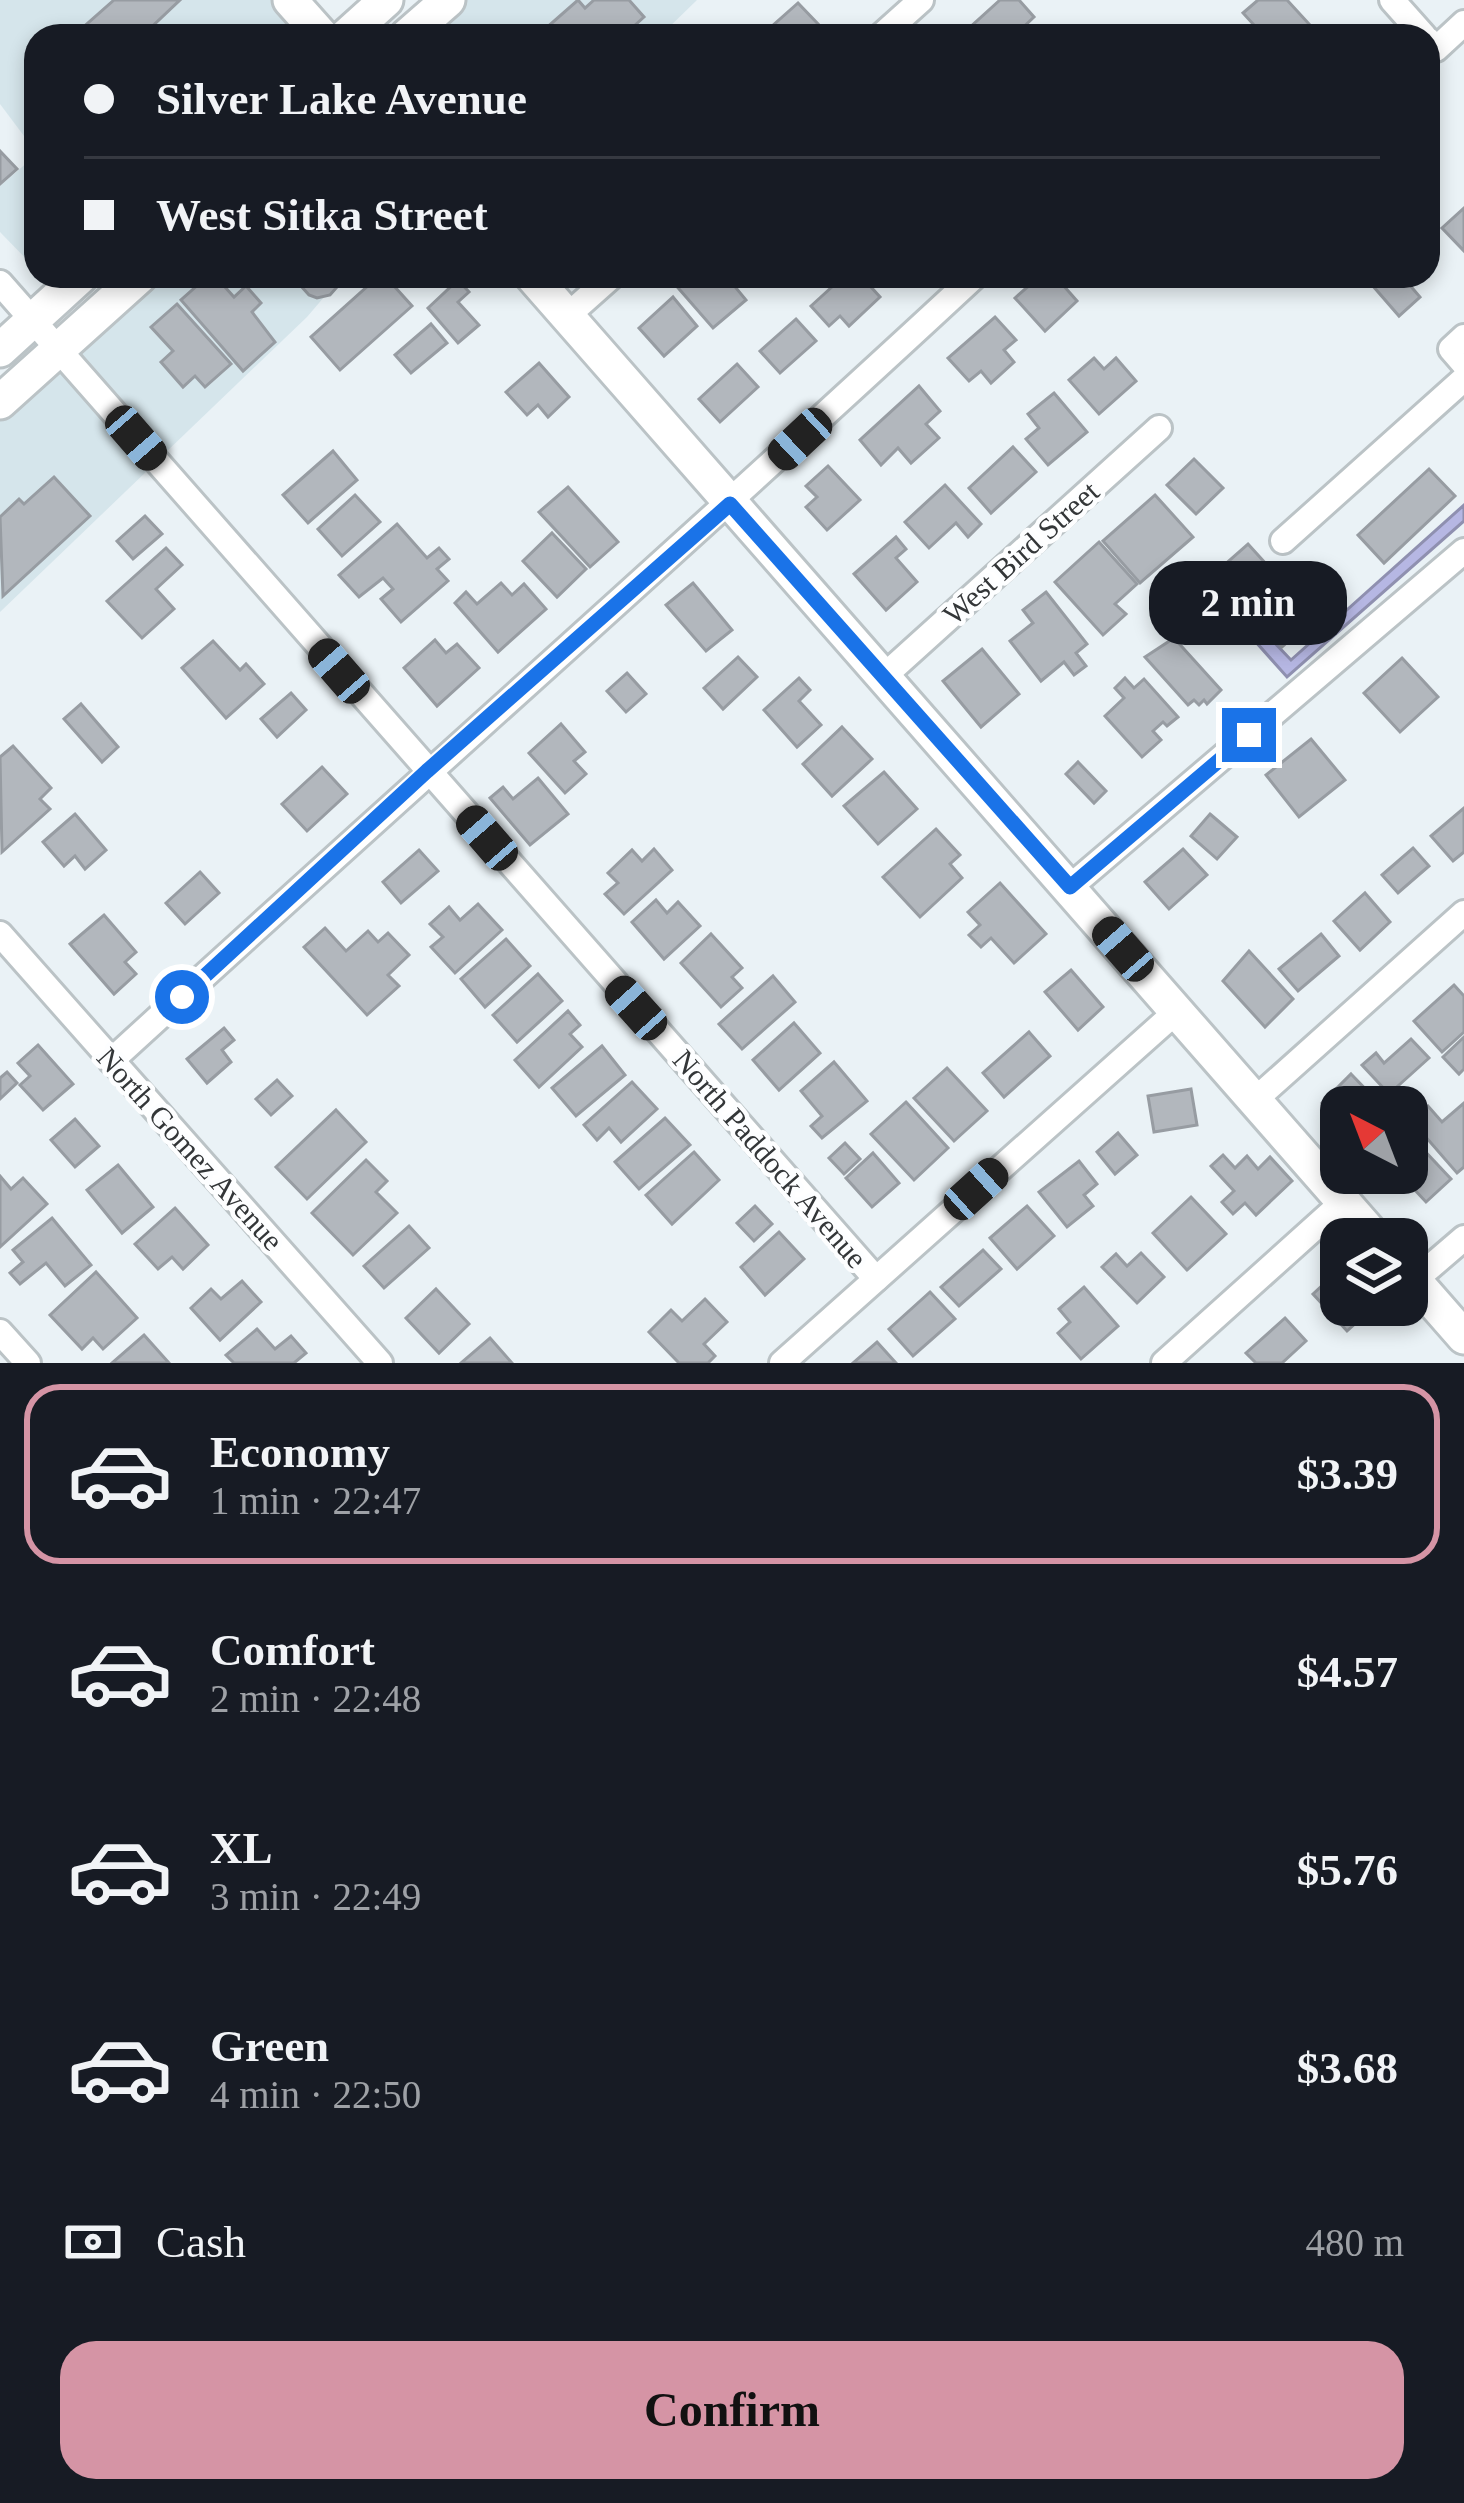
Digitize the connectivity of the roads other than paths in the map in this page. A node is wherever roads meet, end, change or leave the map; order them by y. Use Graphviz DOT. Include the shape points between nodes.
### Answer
graph roads {
  1 [pos="290,0"];
  2 [pos="386,0"];
  3 [pos="448,0"];
  4 [pos="922,0"];
  5 [pos="1392,0"];
  6 [pos="311,24"];
  7 [pos="359,24"];
  8 [pos="421,24"];
  9 [pos="895,24"];
  10 [pos="1413,24"];
  11 [pos="0,283"];
  12 [pos="68,288"];
  13 [pos="127,288"];
  14 [pos="542,288"];
  15 [pos="598,288"];
  16 [pos="962,288"];
  17 [pos="567,316"];
  18 [pos="34,320"];
  19 [pos="0,350"];
  20 [pos="57,350"];
  21 [pos="1464,379"];
  22 [pos="0,402"];
  23 [pos="1159,428"];
  24 [pos="730,504"];
  25 [pos="1283,541"];
  26 [pos="1464,551"];
  27 [pos="882,678"];
  28 [pos="427,771"];
  29 [pos="1070,887"];
  30 [pos="1464,913"];
  31 [pos="0,934"];
  32 [pos="1177,1011"];
  33 [pos="111,1061"];
  34 [pos="1256,1099"];
  35 [pos="1342,1203"];
  36 [pos="1356,1218"];
  37 [pos="1464,1238"];
  38 [pos="1428,1264"];
  39 [pos="876,1279"];
  40 [pos="1428,1296"];
  41 [pos="0,1332"];
  42 [pos="1464,1337"];
  43 [pos="28,1363"];
  44 [pos="380,1363"];
  45 [pos="782,1363"];
  46 [pos="1164,1363"];
  1 -- 6 [label="street"];
  2 -- 7 [label="street"];
  3 -- 8 [label="street"];
  4 -- 9 [label="street"];
  5 -- 10 [label="street"];
  11 -- 18 [label="street, North Paddock Avenue"];
  12 -- 18 [label="street"];
  13 -- 20 [label="street"];
  14 -- 17 [label="street"];
  15 -- 17 [label="street"];
  16 -- 24 [label="street"];
  17 -- 24 [label="street"];
  18 -- 19 [label="street"];
  18 -- 20 [label="street, North Paddock Avenue"];
  20 -- 22 [label="street"];
  20 -- 28 [label="street, North Paddock Avenue"];
  21 -- 25 [label="street"];
  23 -- 27 [label="street, West Bird Street"];
  24 -- 27 [label="street"];
  24 -- 28 [label="street"];
  26 -- 29 [label="street"];
  27 -- 29 [label="street"];
  28 -- 33 [label="street"];
  28 -- 39 [label="street, North Paddock Avenue"];
  29 -- 32 [label="street"];
  30 -- 34 [label="street"];
  31 -- 33 [label="street, North Gomez Avenue"];
  32 -- 34 [label="street"];
  32 -- 39 [label="street"];
  33 -- 44 [label="street, North Gomez Avenue"];
  34 -- 35 [label="street"];
  35 -- 36 [label="street"];
  35 -- 46 [label="street"];
  37 -- 38 [label="street"];
  39 -- 45 [label="street"];
  40 -- 42 [label="street"];
  41 -- 43 [label="street"];
}
